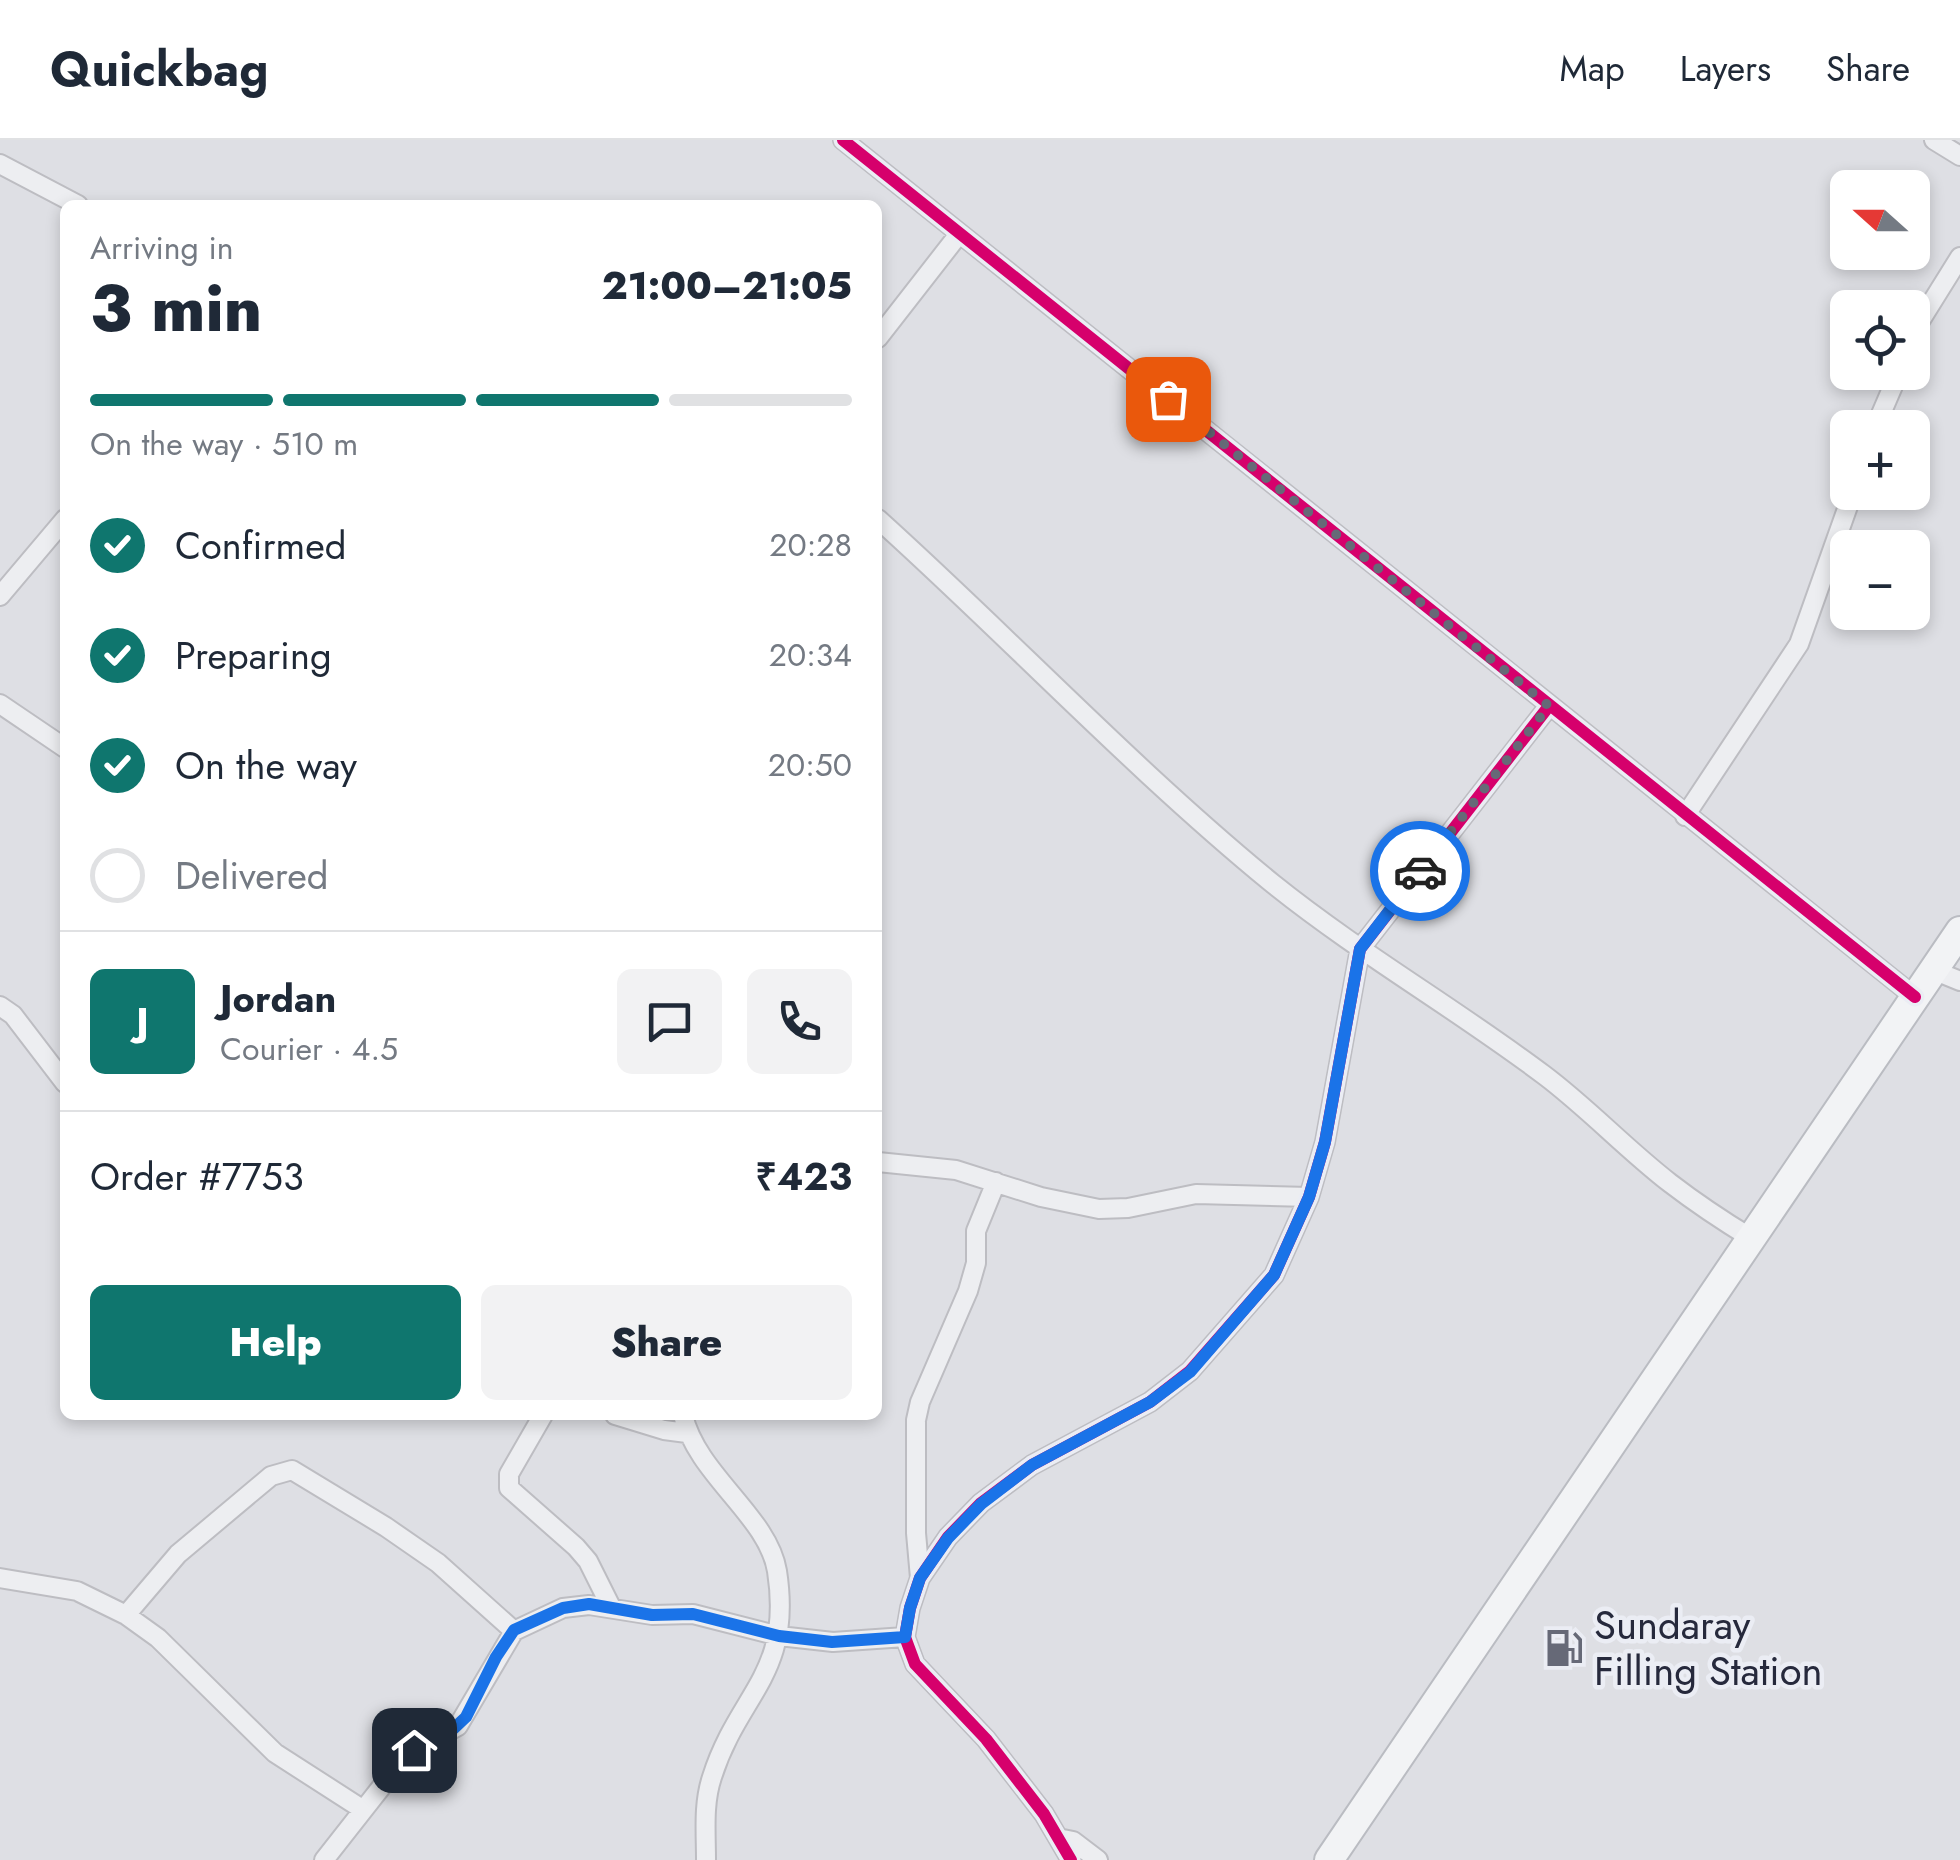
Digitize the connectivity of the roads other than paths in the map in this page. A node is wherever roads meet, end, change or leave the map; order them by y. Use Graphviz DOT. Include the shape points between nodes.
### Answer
graph roads {
  1 [pos="843,140"];
  2 [pos="1934,140"];
  3 [pos="1960,156"];
  4 [pos="0,164"];
  5 [pos="68,200"];
  6 [pos="959,234"];
  7 [pos="1960,257"];
  8 [pos="1930,305"];
  9 [pos="882,333"];
  10 [pos="1847,510"];
  11 [pos="882,523"];
  12 [pos="60,524"];
  13 [pos="0,596"];
  14 [pos="0,704"];
  15 [pos="1549,706"];
  16 [pos="60,745"];
  17 [pos="1686,816"];
  18 [pos="1960,931"];
  19 [pos="1360,949"];
  20 [pos="1933,970"];
  21 [pos="1960,980"];
  22 [pos="1914,997"];
  23 [pos="0,1006"];
  24 [pos="60,1076"];
  25 [pos="882,1162"];
  26 [pos="996,1182"];
  27 [pos="1309,1197"];
  28 [pos="1751,1238"];
  29 [pos="541,1420"];
  30 [pos="631,1420"];
  31 [pos="686,1424"];
  32 [pos="0,1578"];
  33 [pos="920,1578"];
  34 [pos="612,1607"];
  35 [pos="126,1616"];
  36 [pos="514,1630"];
  37 [pos="779,1636"];
  38 [pos="905,1637"];
  39 [pos="362,1809"];
  40 [pos="1058,1838"];
  41 [pos="324,1860"];
  42 [pos="706,1860"];
  43 [pos="1071,1860"];
  44 [pos="1098,1860"];
  45 [pos="1329,1860"];
  1 -- 6 [label="street"];
  2 -- 3 [label="street"];
  4 -- 5 [label="street"];
  6 -- 9 [label="street"];
  6 -- 15 [label="street"];
  7 -- 8 [label="street"];
  10 -- 17 [label="street" via="1799,644"];
  11 -- 19 [label="street" via="1233,849"];
  12 -- 13 [label="street"];
  14 -- 16 [label="street"];
  15 -- 17 [label="street"];
  15 -- 19 [label="street"];
  17 -- 22 [label="street"];
  18 -- 20 [label="main road"];
  19 -- 27 [label="street"];
  19 -- 28 [label="street" via="1539,1071 1668,1182"];
  20 -- 21 [label="street"];
  20 -- 22 [label="main road"];
  22 -- 28 [label="main road"];
  23 -- 24 [label="street"];
  25 -- 26 [label="street" via="956,1170"];
  26 -- 27 [label="street" via="1099,1209 1196,1194"];
  26 -- 33 [label="street" via="976,1231 968,1291 916,1420"];
  27 -- 33 [label="street" via="1274,1275 1190,1372 1150,1402 1032,1465 970,1515"];
  28 -- 45 [label="main road"];
  29 -- 34 [label="street" via="509,1474 509,1488 588,1560"];
  30 -- 31 [label="street" via="664,1430"];
  31 -- 37 [label="street" via="772,1553"];
  32 -- 35 [label="street" via="76,1591"];
  33 -- 38 [label="street"];
  34 -- 36 [label="street" via="563,1608"];
  34 -- 37 [label="street" via="693,1614"];
  35 -- 36 [label="street" via="178,1554 272,1476 292,1470 438,1563"];
  35 -- 39 [label="street" via="158,1638 275,1753"];
  36 -- 39 [label="street" via="458,1726 414,1750"];
  37 -- 38 [label="street" via="832,1642"];
  37 -- 42 [label="street" via="766,1676 713,1772"];
  38 -- 40 [label="street" via="915,1664 986,1739"];
  39 -- 41 [label="street"];
  40 -- 43 [label="street"];
  40 -- 44 [label="street"];
}
